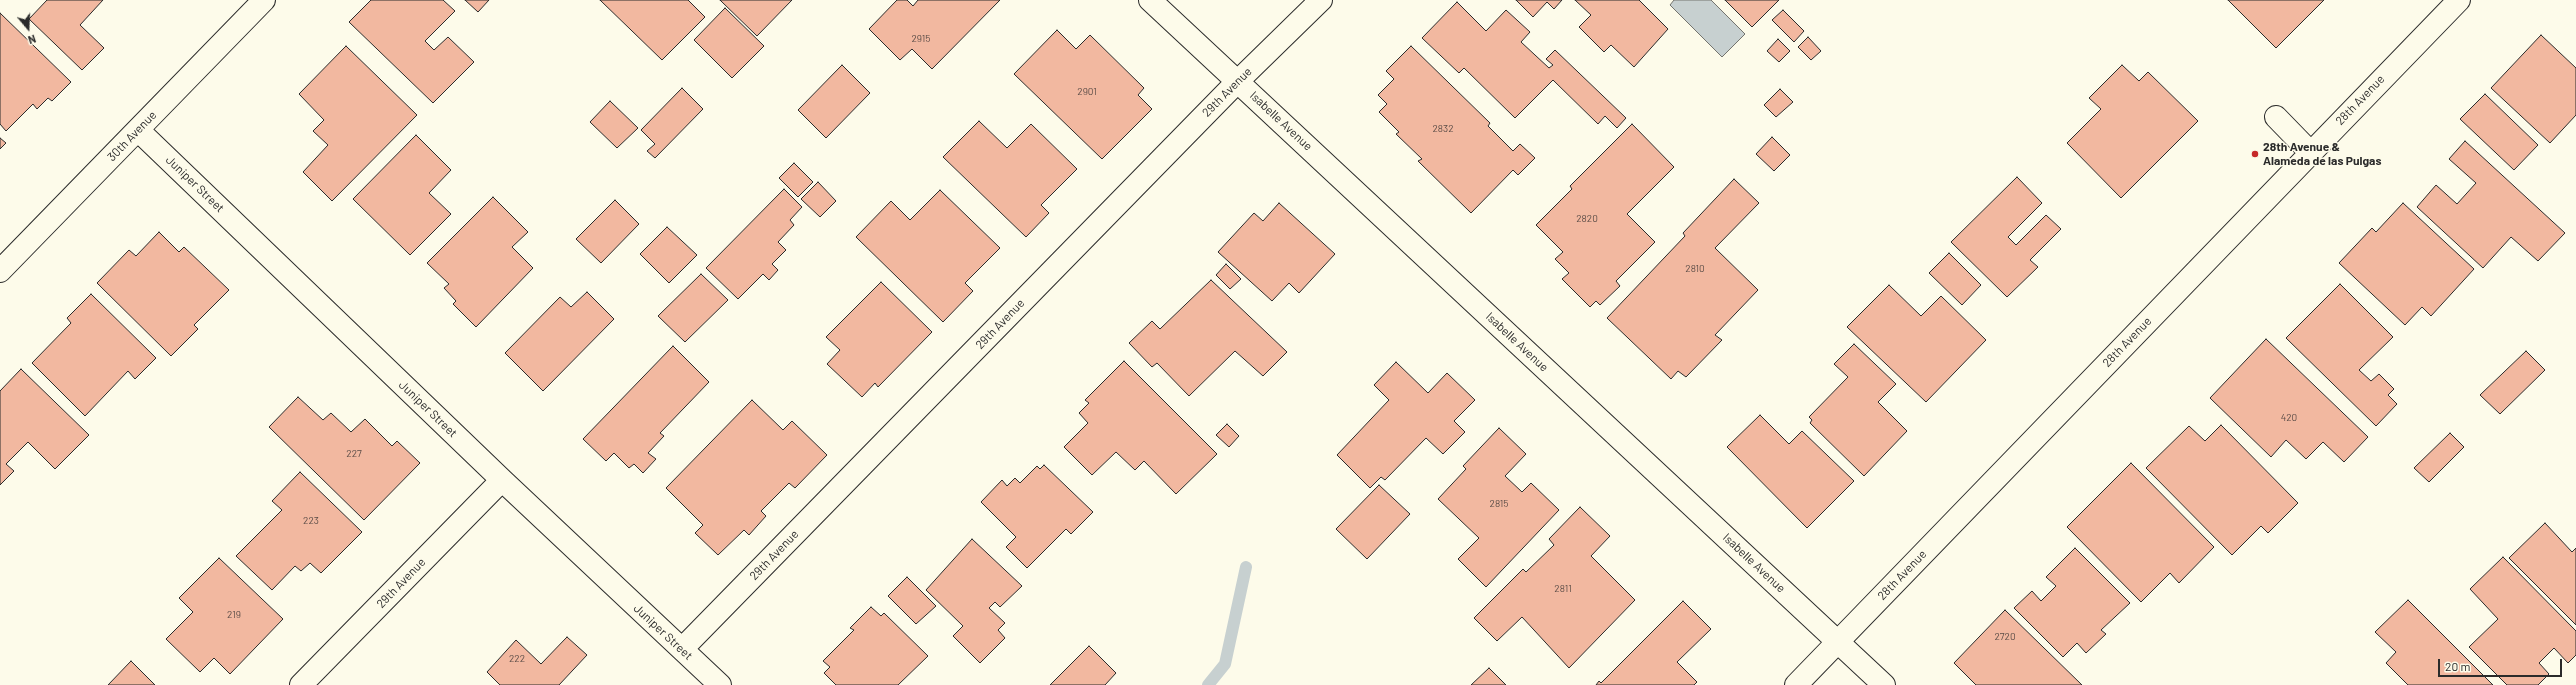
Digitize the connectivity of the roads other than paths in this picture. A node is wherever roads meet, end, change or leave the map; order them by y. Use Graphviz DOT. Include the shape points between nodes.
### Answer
graph roads {
  1 [pos="264,0"];
  2 [pos="1150,0"];
  3 [pos="1320,0"];
  4 [pos="2458,0"];
  5 [pos="1238,81"];
  6 [pos="2276,117"];
  7 [pos="138,130"];
  8 [pos="2310,152"];
  9 [pos="0,271"];
  10 [pos="502,480"];
  11 [pos="1838,642"];
  12 [pos="682,649"];
  13 [pos="301,685"];
  14 [pos="720,685"];
  15 [pos="1796,685"];
  16 [pos="1884,685"];
  1 -- 7 [label="street, 30th Avenue"];
  2 -- 5 [label="street, Isabelle Avenue"];
  3 -- 5 [label="street, 29th Avenue"];
  4 -- 8 [label="street, 28th Avenue"];
  5 -- 11 [label="street, Isabelle Avenue"];
  5 -- 12 [label="street, 29th Avenue"];
  6 -- 8 [label="street"];
  7 -- 9 [label="street, 30th Avenue"];
  7 -- 10 [label="street, Juniper Street"];
  8 -- 11 [label="street, 28th Avenue"];
  10 -- 12 [label="street, Juniper Street"];
  10 -- 13 [label="street, 29th Avenue"];
  11 -- 15 [label="street, 28th Avenue"];
  11 -- 16 [label="street, Isabelle Avenue"];
  12 -- 14 [label="street, Juniper Street"];
}
